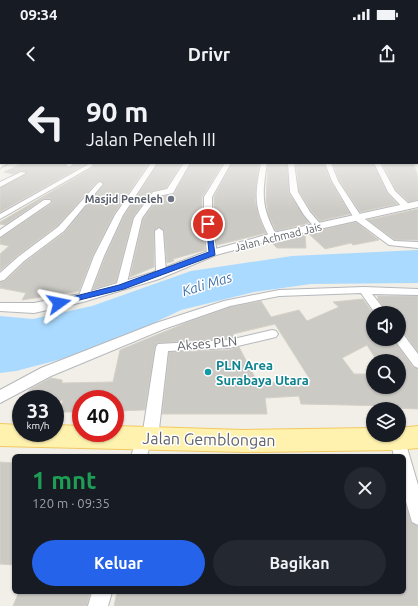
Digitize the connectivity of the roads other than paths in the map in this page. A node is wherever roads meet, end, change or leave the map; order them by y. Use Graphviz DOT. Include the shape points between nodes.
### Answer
graph roads {
  1 [pos="153,164"];
  2 [pos="186,164"];
  3 [pos="227,164"];
  4 [pos="264,164"];
  5 [pos="291,164"];
  6 [pos="328,164"];
  7 [pos="378,164"];
  8 [pos="91,165"];
  9 [pos="23,173"];
  10 [pos="100,184"];
  11 [pos="0,185"];
  12 [pos="47,202"];
  13 [pos="413,206"];
  14 [pos="0,217"];
  15 [pos="358,218"];
  16 [pos="319,227"];
  17 [pos="159,231"];
  18 [pos="0,234"];
  19 [pos="273,236"];
  20 [pos="418,245"];
  21 [pos="212,253"];
  22 [pos="161,273"];
  23 [pos="0,278"];
  24 [pos="121,287"];
  25 [pos="364,290"];
  26 [pos="418,292"];
  27 [pos="83,298"];
  28 [pos="376,306"];
  29 [pos="0,307"];
  30 [pos="272,334"];
  31 [pos="406,346"];
  32 [pos="418,363"];
  33 [pos="0,397"];
  34 [pos="0,435"];
  35 [pos="144,444"];
  36 [pos="406,444"];
  37 [pos="406,471"];
  38 [pos="418,516"];
  39 [pos="101,594"];
  40 [pos="98,606"];
  1 -- 27 [label="street" via="119,215 99,256"];
  2 -- 24 [label="street" via="170,191 156,194 138,218"];
  3 -- 21 [label="street" via="208,197"];
  4 -- 19 [label="street" via="258,200"];
  5 -- 16 [label="street" via="294,192"];
  6 -- 15 [label="street" via="335,181"];
  7 -- 13 [label="street" via="392,192"];
  8 -- 14 [label="street"];
  9 -- 11 [label="street"];
  10 -- 23 [label="street" via="61,229"];
  12 -- 18 [label="street"];
  13 -- 15 [label="street, Jalan Achmad Jais"];
  15 -- 16 [label="street, Jalan Achmad Jais"];
  15 -- 20 [label="street" via="389,242"];
  16 -- 19 [label="street, Jalan Achmad Jais"];
  17 -- 22 [label="street"];
  19 -- 21 [label="street, Jalan Achmad Jais"];
  21 -- 22 [label="street, Jalan Achmad Jais"];
  22 -- 24 [label="street, Jalan Achmad Jais"];
  24 -- 27 [label="street, Jalan Achmad Jais"];
  25 -- 26 [label="street"];
  25 -- 28 [label="street"];
  25 -- 33 [label="street" via="279,293 228,303 172,321 46,372"];
  27 -- 29 [label="street, Jalan Achmad Jais" via="34,308"];
  30 -- 35 [label="street, Akses PLN" via="229,344 162,347"];
  31 -- 32 [label="street"];
  34 -- 35 [label="main road, Jalan Gemblongan"];
  35 -- 36 [label="main road, Jalan Gemblongan" via="245,441"];
  37 -- 38 [label="street"];
  39 -- 40 [label="street"];
}
